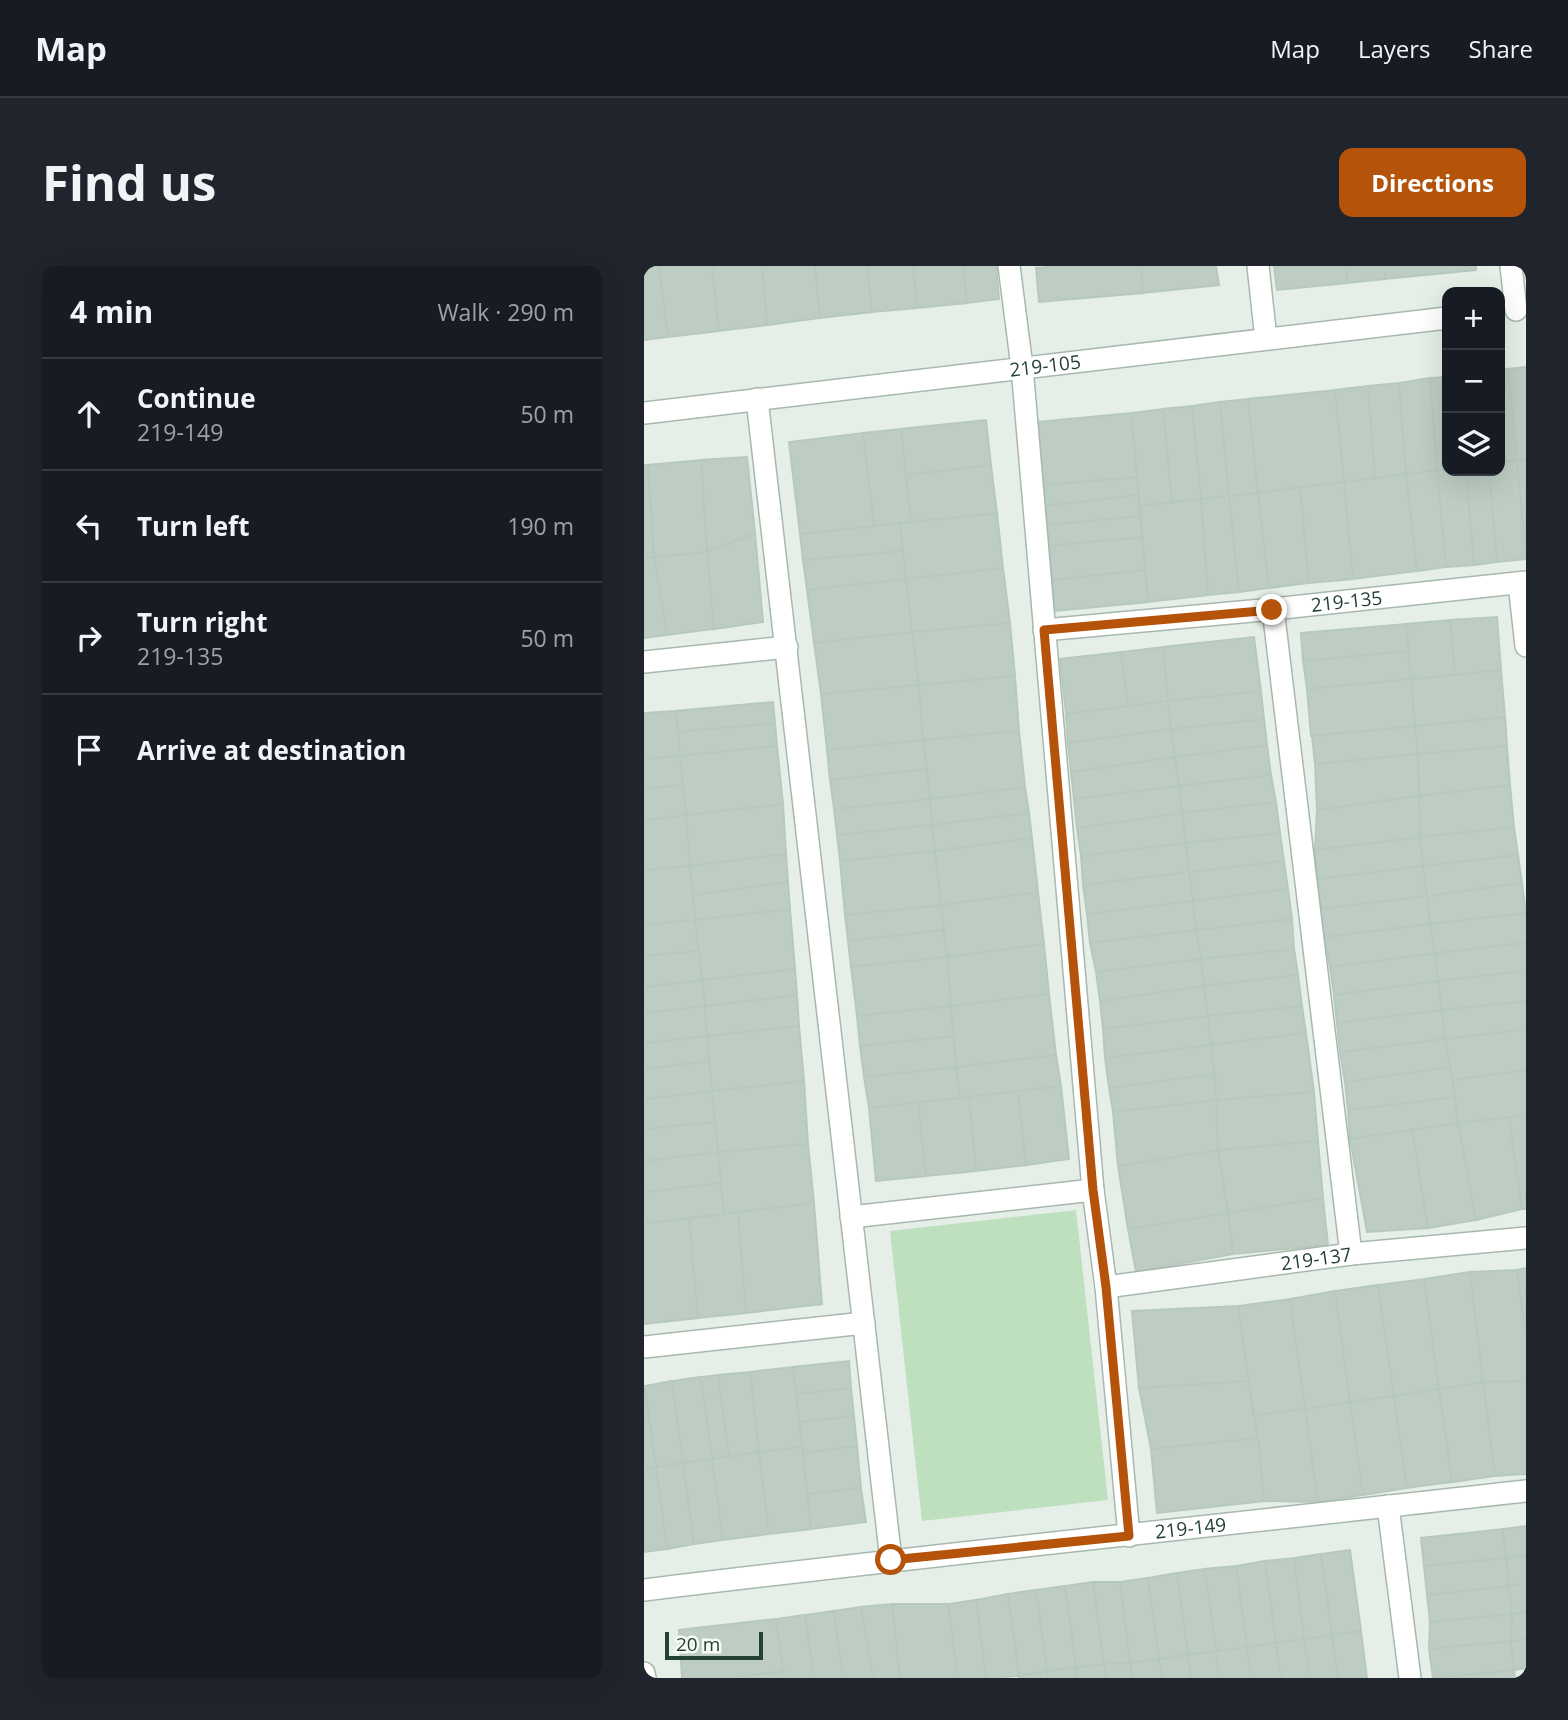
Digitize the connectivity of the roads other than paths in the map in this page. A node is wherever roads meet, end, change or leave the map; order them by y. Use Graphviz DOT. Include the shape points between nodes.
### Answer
graph roads {
  1 [pos="1009,266"];
  2 [pos="1258,266"];
  3 [pos="1511,266"];
  4 [pos="1514,310"];
  5 [pos="1442,319"];
  6 [pos="1266,339"];
  7 [pos="1021,367"];
  8 [pos="757,399"];
  9 [pos="644,412"];
  10 [pos="1522,583"];
  11 [pos="1272,610"];
  12 [pos="1044,630"];
  13 [pos="1526,646"];
  14 [pos="787,647"];
  15 [pos="644,662"];
  16 [pos="1093,1190"];
  17 [pos="851,1217"];
  18 [pos="1526,1238"];
  19 [pos="1351,1254"];
  20 [pos="1106,1287"];
  21 [pos="864,1323"];
  22 [pos="644,1347"];
  23 [pos="1526,1491"];
  24 [pos="1388,1506"];
  25 [pos="1129,1536"];
  26 [pos="891,1560"];
  27 [pos="644,1590"];
  28 [pos="1409,1678"];
  1 -- 7 [label="street"];
  2 -- 6 [label="street"];
  3 -- 4 [label="street"];
  5 -- 6 [label="street, 219-105"];
  6 -- 7 [label="street, 219-105"];
  7 -- 8 [label="street, 219-105"];
  7 -- 12 [label="street"];
  8 -- 9 [label="street, 219-105"];
  8 -- 14 [label="street"];
  10 -- 11 [label="street, 219-135"];
  10 -- 13 [label="street"];
  11 -- 12 [label="street, 219-135"];
  11 -- 19 [label="street"];
  12 -- 16 [label="street"];
  14 -- 15 [label="street"];
  14 -- 17 [label="street"];
  16 -- 17 [label="street"];
  16 -- 20 [label="street"];
  17 -- 21 [label="street"];
  18 -- 19 [label="street, 219-137"];
  19 -- 20 [label="street, 219-137"];
  20 -- 25 [label="street"];
  21 -- 22 [label="street"];
  21 -- 26 [label="street"];
  23 -- 24 [label="street, 219-149"];
  24 -- 25 [label="street, 219-149"];
  24 -- 28 [label="street"];
  25 -- 26 [label="street, 219-149"];
  26 -- 27 [label="street, 219-149"];
}
